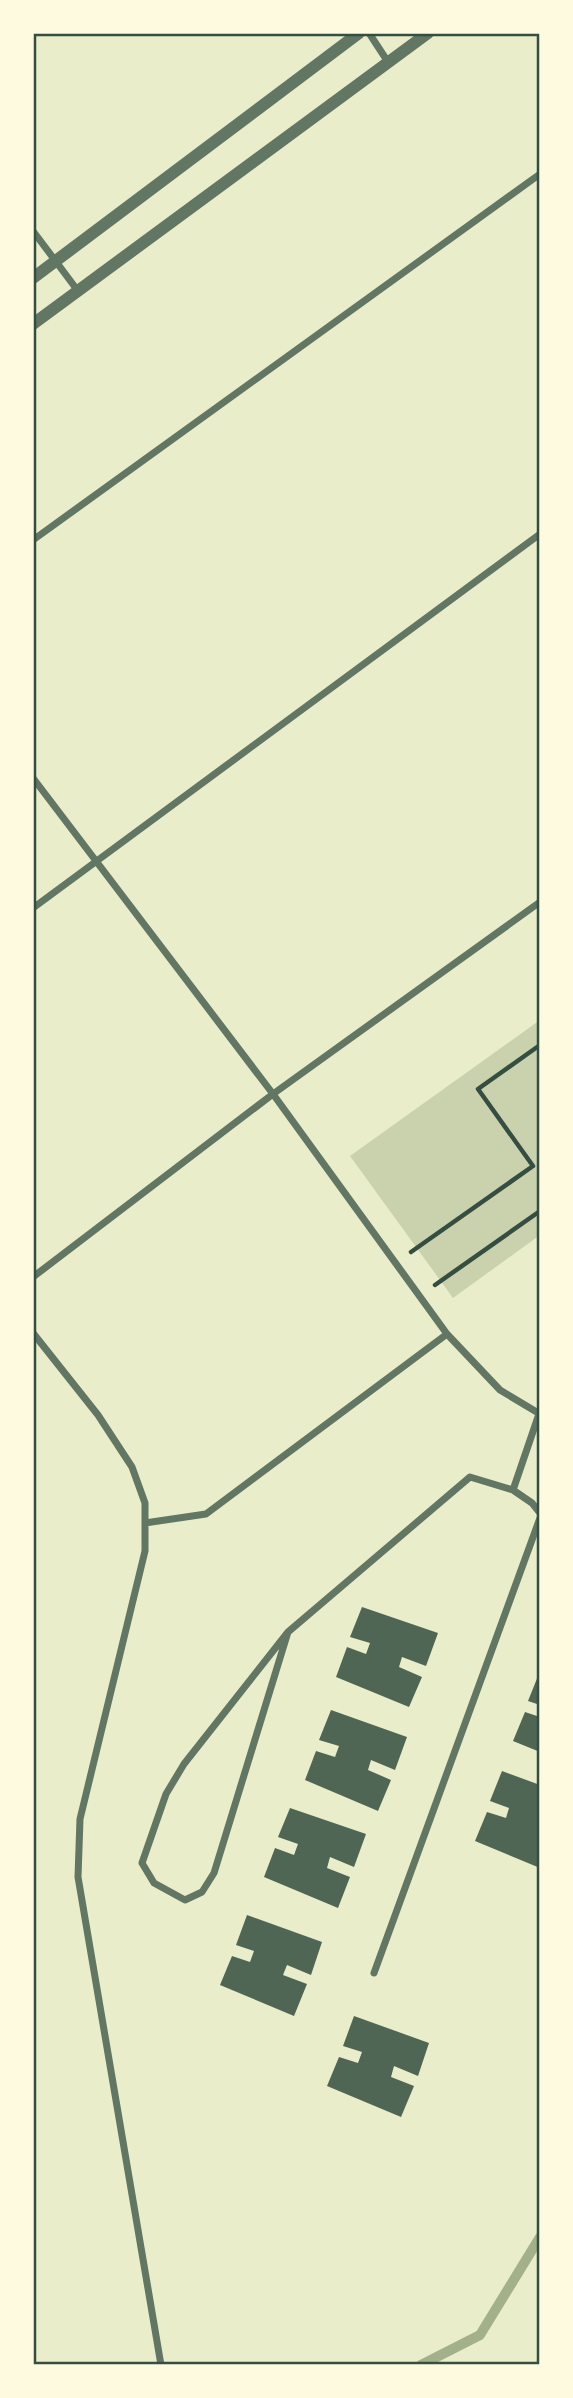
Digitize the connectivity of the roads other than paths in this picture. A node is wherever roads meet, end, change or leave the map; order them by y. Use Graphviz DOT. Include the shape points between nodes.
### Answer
graph roads {
  1 [pos="359,33"];
  2 [pos="369,33"];
  3 [pos="428,33"];
  4 [pos="388,62"];
  5 [pos="540,174"];
  6 [pos="33,231"];
  7 [pos="56,261"];
  8 [pos="33,278"];
  9 [pos="78,291"];
  10 [pos="33,324"];
  11 [pos="540,534"];
  12 [pos="33,540"];
  13 [pos="33,778"];
  14 [pos="95,862"];
  15 [pos="540,902"];
  16 [pos="33,908"];
  17 [pos="273,1094"];
  18 [pos="33,1277"];
  19 [pos="33,1333"];
  20 [pos="447,1334"];
  21 [pos="540,1414"];
  22 [pos="513,1490"];
  23 [pos="540,1516"];
  24 [pos="145,1523"];
  25 [pos="288,1632"];
  26 [pos="374,1973"];
  27 [pos="161,2365"];
  1 -- 7 [label="street"];
  2 -- 4 [label="street"];
  3 -- 4 [label="street"];
  4 -- 9 [label="street"];
  5 -- 12 [label="street"];
  6 -- 7 [label="street"];
  7 -- 8 [label="street"];
  7 -- 9 [label="street"];
  9 -- 10 [label="street"];
  11 -- 14 [label="street"];
  13 -- 14 [label="street"];
  14 -- 16 [label="street"];
  14 -- 17 [label="street"];
  15 -- 17 [label="street"];
  17 -- 18 [label="street"];
  17 -- 20 [label="street"];
  19 -- 24 [label="street" via="132,1467 145,1503"];
  20 -- 21 [label="street" via="500,1390"];
  20 -- 24 [label="street" via="206,1514"];
  21 -- 22 [label="street"];
  22 -- 23 [label="street" via="532,1503"];
  22 -- 25 [label="street" via="470,1477"];
  23 -- 26 [label="street"];
  24 -- 27 [label="street" via="145,1551 80,1819 78,1877"];
  25 -- 25 [label="street" via="184,1764 166,1794 142,1863 154,1883 185,1900 202,1892 214,1873"];
}
